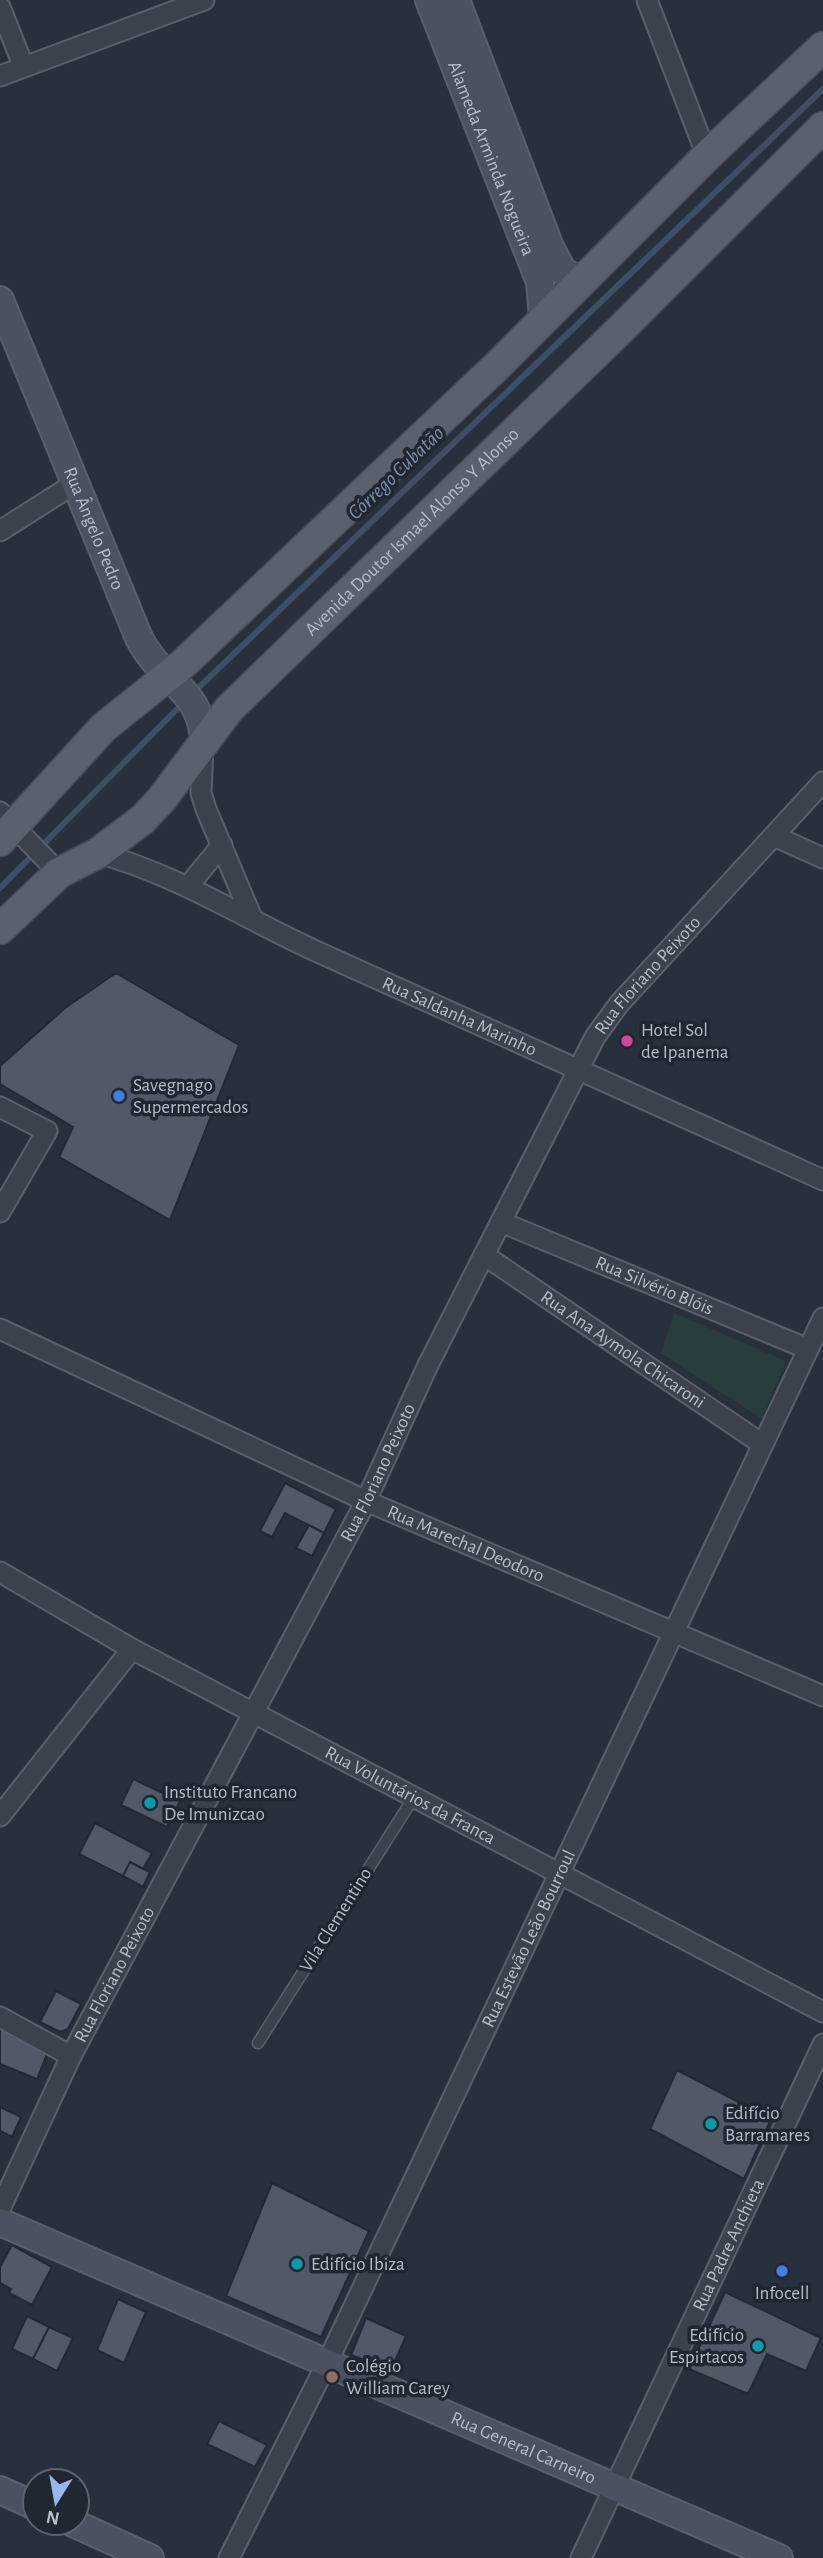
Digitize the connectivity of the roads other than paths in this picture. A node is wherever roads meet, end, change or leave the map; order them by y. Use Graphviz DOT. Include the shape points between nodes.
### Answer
graph roads {
  1 [pos="204,0"];
  2 [pos="429,0"];
  3 [pos="456,0"];
  4 [pos="647,0"];
  5 [pos="0,7"];
  6 [pos="823,47"];
  7 [pos="23,65"];
  8 [pos="0,76"];
  9 [pos="823,127"];
  10 [pos="707,156"];
  11 [pos="579,281"];
  12 [pos="0,300"];
  13 [pos="543,318"];
  14 [pos="74,484"];
  15 [pos="0,531"];
  16 [pos="174,682"];
  17 [pos="203,731"];
  18 [pos="823,782"];
  19 [pos="10,830"];
  20 [pos="774,836"];
  21 [pos="222,845"];
  22 [pos="98,853"];
  23 [pos="823,858"];
  24 [pos="54,868"];
  25 [pos="188,885"];
  26 [pos="252,918"];
  27 [pos="0,929"];
  28 [pos="579,1070"];
  29 [pos="0,1107"];
  30 [pos="823,1180"];
  31 [pos="0,1212"];
  32 [pos="501,1222"];
  33 [pos="484,1255"];
  34 [pos="823,1318"];
  35 [pos="0,1329"];
  36 [pos="808,1349"];
  37 [pos="762,1444"];
  38 [pos="366,1501"];
  39 [pos="0,1573"];
  40 [pos="673,1630"];
  41 [pos="132,1648"];
  42 [pos="823,1696"];
  43 [pos="253,1713"];
  44 [pos="414,1797"];
  45 [pos="0,1816"];
  46 [pos="557,1872"];
  47 [pos="823,2012"];
  48 [pos="0,2017"];
  49 [pos="258,2043"];
  50 [pos="823,2044"];
  51 [pos="71,2056"];
  52 [pos="0,2209"];
  53 [pos="0,2222"];
  54 [pos="327,2363"];
  55 [pos="615,2488"];
  56 [pos="0,2490"];
  57 [pos="21,2500"];
  58 [pos="91,2531"];
  59 [pos="150,2558"];
  60 [pos="229,2558"];
  61 [pos="581,2558"];
  62 [pos="779,2558"];
  1 -- 7 [label="street"];
  2 -- 13 [label="street, Alameda Arminda Nogueira" via="540,282"];
  3 -- 11 [label="street, Alameda Arminda Nogueira" via="550,247 562,270"];
  4 -- 10 [label="street"];
  5 -- 7 [label="street"];
  6 -- 10 [label="main road"];
  7 -- 8 [label="street"];
  9 -- 17 [label="main road, Avenida Doutor Ismael Alonso Y Alonso" via="623,327"];
  10 -- 11 [label="main road"];
  11 -- 13 [label="main road"];
  12 -- 14 [label="street, Rua Ângelo Pedro"];
  13 -- 16 [label="main road"];
  14 -- 15 [label="street"];
  14 -- 16 [label="street, Rua Ângelo Pedro" via="139,638"];
  16 -- 17 [label="street, Rua Ângelo Pedro" via="197,706"];
  16 -- 19 [label="main road" via="103,728"];
  17 -- 21 [label="street" via="201,793"];
  17 -- 22 [label="main road, Avenida Doutor Ismael Alonso Y Alonso" via="142,820"];
  18 -- 20 [label="street, Rua Floriano Peixoto"];
  19 -- 24 [label="street"];
  20 -- 23 [label="street"];
  20 -- 28 [label="street, Rua Floriano Peixoto" via="619,1004"];
  21 -- 25 [label="street"];
  21 -- 26 [label="street"];
  22 -- 24 [label="main road, Avenida Doutor Ismael Alonso Y Alonso"];
  22 -- 25 [label="street, Rua Saldanha Marinho"];
  24 -- 27 [label="main road, Avenida Doutor Ismael Alonso Y Alonso"];
  25 -- 26 [label="street, Rua Saldanha Marinho"];
  26 -- 28 [label="street, Rua Saldanha Marinho"];
  28 -- 30 [label="street, Rua Saldanha Marinho"];
  28 -- 32 [label="street, Rua Floriano Peixoto"];
  29 -- 31 [label="street" via="47,1130"];
  32 -- 33 [label="street, Rua Floriano Peixoto"];
  32 -- 36 [label="street, Rua Silvério Blóis"];
  33 -- 37 [label="street, Rua Ana Aymola Chicaroni"];
  33 -- 38 [label="street, Rua Floriano Peixoto"];
  34 -- 36 [label="street, Rua Estevão Leão Bourroul"];
  35 -- 38 [label="street, Rua Marechal Deodoro"];
  36 -- 37 [label="street, Rua Estevão Leão Bourroul"];
  37 -- 40 [label="street, Rua Estevão Leão Bourroul"];
  38 -- 40 [label="street, Rua Marechal Deodoro"];
  38 -- 43 [label="street, Rua Floriano Peixoto"];
  39 -- 41 [label="street, Rua Voluntários da Franca"];
  40 -- 42 [label="street, Rua Marechal Deodoro"];
  40 -- 46 [label="street, Rua Estevão Leão Bourroul"];
  41 -- 43 [label="street, Rua Voluntários da Franca"];
  41 -- 45 [label="street"];
  43 -- 44 [label="street, Rua Voluntários da Franca"];
  43 -- 51 [label="street, Rua Floriano Peixoto"];
  44 -- 46 [label="street, Rua Voluntários da Franca"];
  44 -- 49 [label="lane, Vila Clementino"];
  46 -- 47 [label="street, Rua Voluntários da Franca"];
  46 -- 54 [label="street, Rua Estevão Leão Bourroul"];
  48 -- 51 [label="street"];
  50 -- 55 [label="street, Rua Padre Anchieta"];
  51 -- 52 [label="street, Rua Floriano Peixoto"];
  53 -- 54 [label="street, Rua General Carneiro"];
  54 -- 55 [label="street, Rua General Carneiro"];
  54 -- 60 [label="street, Rua Estevão Leão Bourroul"];
  55 -- 61 [label="street, Rua Padre Anchieta"];
  55 -- 62 [label="street, Rua General Carneiro"];
  56 -- 57 [label="street"];
  58 -- 59 [label="street"];
}
